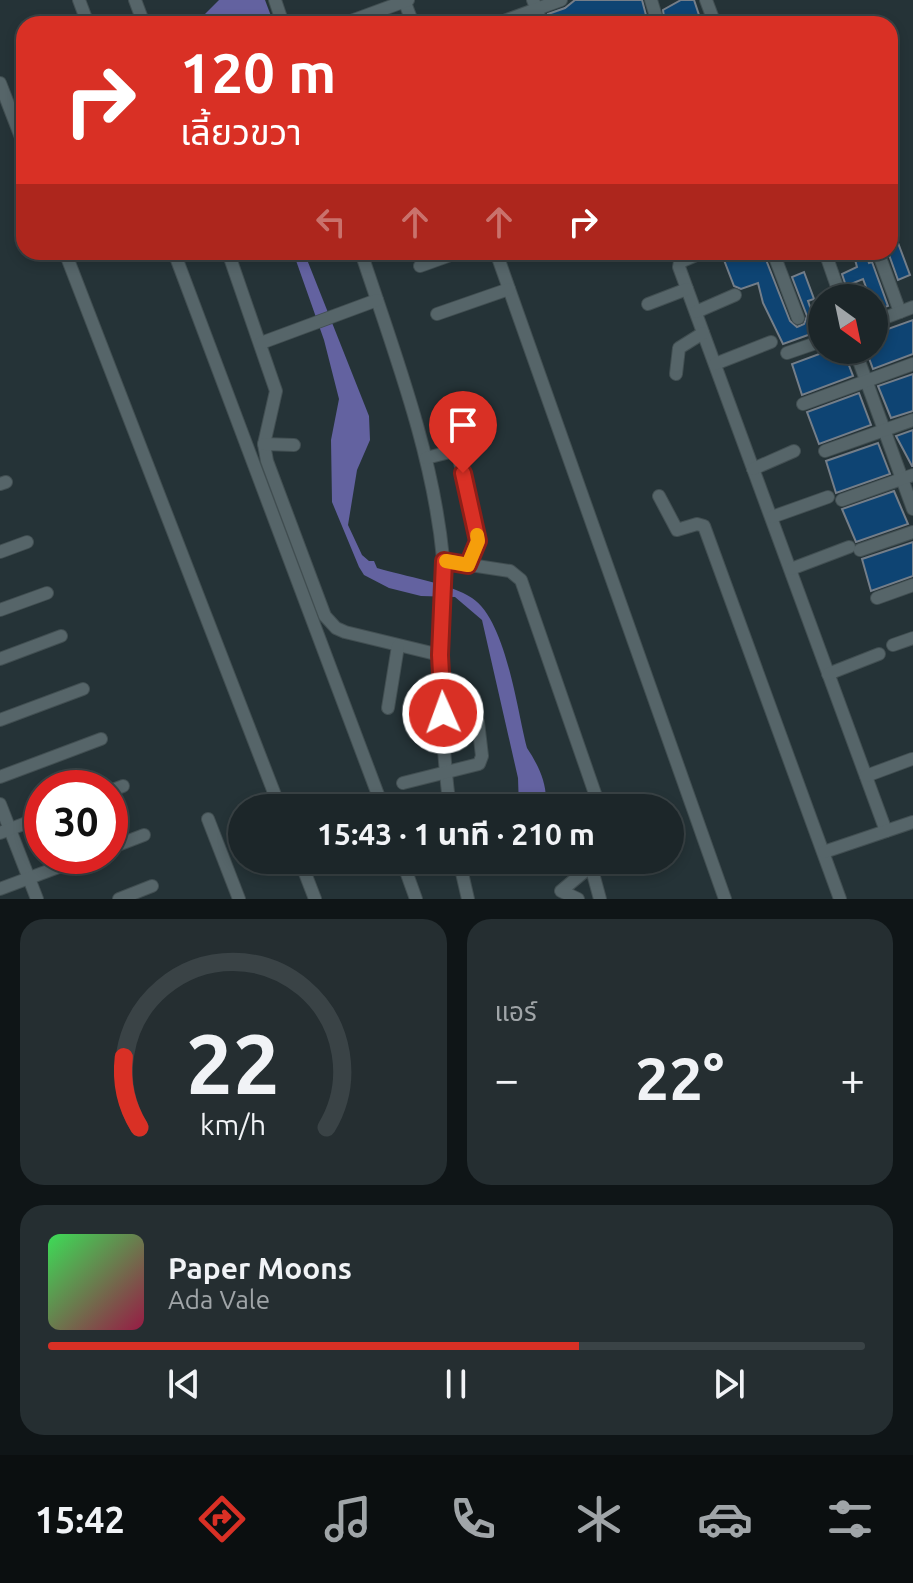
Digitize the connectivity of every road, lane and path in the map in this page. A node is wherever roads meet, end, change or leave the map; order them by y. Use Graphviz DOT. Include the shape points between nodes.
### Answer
graph roads {
  1 [pos="406,0"];
  2 [pos="561,0"];
  3 [pos="535,5"];
  4 [pos="364,16"];
  5 [pos="512,16"];
  6 [pos="0,83"];
  7 [pos="16,124"];
  8 [pos="68,260"];
  9 [pos="177,260"];
  10 [pos="231,260"];
  11 [pos="364,260"];
  12 [pos="437,260"];
  13 [pos="499,260"];
  14 [pos="685,260"];
  15 [pos="776,260"];
  16 [pos="828,260"];
  17 [pos="882,260"];
  18 [pos="420,266"];
  19 [pos="836,284"];
  20 [pos="509,289"];
  21 [pos="687,289"];
  22 [pos="735,295"];
  23 [pos="377,300"];
  24 [pos="648,304"];
  25 [pos="907,310"];
  26 [pos="696,312"];
  27 [pos="437,314"];
  28 [pos="888,317"];
  29 [pos="798,318"];
  30 [pos="703,333"];
  31 [pos="771,342"];
  32 [pos="261,343"];
  33 [pos="808,346"];
  34 [pos="787,353"];
  35 [pos="715,364"];
  36 [pos="861,364"];
  37 [pos="913,364"];
  38 [pos="676,374"];
  39 [pos="867,380"];
  40 [pos="803,404"];
  41 [pos="913,420"];
  42 [pos="885,430"];
  43 [pos="264,444"];
  44 [pos="294,445"];
  45 [pos="794,451"];
  46 [pos="825,451"];
  47 [pos="426,458"];
  48 [pos="753,469"];
  49 [pos="908,476"];
  50 [pos="659,496"];
  51 [pos="828,497"];
  52 [pos="842,500"];
  53 [pos="913,509"];
  54 [pos="772,517"];
  55 [pos="913,532"];
  56 [pos="27,542"];
  57 [pos="0,552"];
  58 [pos="444,561"];
  59 [pos="468,565"];
  60 [pos="791,569"];
  61 [pos="913,585"];
  62 [pos="47,593"];
  63 [pos="877,598"];
  64 [pos="0,610"];
  65 [pos="61,636"];
  66 [pos="913,638"];
  67 [pos="893,645"];
  68 [pos="398,646"];
  69 [pos="879,654"];
  70 [pos="440,655"];
  71 [pos="0,659"];
  72 [pos="828,674"];
  73 [pos="83,689"];
  74 [pos="388,708"];
  75 [pos="0,720"];
  76 [pos="478,722"];
  77 [pos="101,739"];
  78 [pos="912,759"];
  79 [pos="445,771"];
  80 [pos="866,776"];
  81 [pos="0,777"];
  82 [pos="403,783"];
  83 [pos="275,794"];
  84 [pos="378,794"];
  85 [pos="448,794"];
  86 [pos="595,794"];
  87 [pos="0,804"];
  88 [pos="208,819"];
  89 [pos="913,822"];
  90 [pos="24,824"];
  91 [pos="5,831"];
  92 [pos="886,831"];
  93 [pos="144,835"];
  94 [pos="128,841"];
  95 [pos="824,852"];
  96 [pos="41,874"];
  97 [pos="305,874"];
  98 [pos="407,874"];
  99 [pos="462,874"];
  100 [pos="580,874"];
  101 [pos="592,874"];
  102 [pos="30,878"];
  103 [pos="152,886"];
  104 [pos="0,889"];
  105 [pos="37,899"];
  106 [pos="119,899"];
  107 [pos="239,899"];
  108 [pos="315,899"];
  109 [pos="416,899"];
  110 [pos="468,899"];
  111 [pos="578,899"];
  112 [pos="600,899"];
  113 [pos="725,899"];
  114 [pos="840,899"];
  1 -- 4 [label="street"];
  2 -- 3 [label="street"];
  3 -- 5 [label="street"];
  6 -- 7 [label="street"];
  8 -- 83 [label="street"];
  9 -- 84 [label="street"];
  10 -- 32 [label="street"];
  11 -- 23 [label="street"];
  12 -- 18 [label="street"];
  13 -- 20 [label="street"];
  14 -- 21 [label="street" via="680,262"];
  15 -- 29 [label="street"];
  16 -- 19 [label="street"];
  17 -- 25 [label="street"];
  20 -- 27 [label="street"];
  20 -- 113 [label="street"];
  21 -- 24 [label="street"];
  21 -- 26 [label="street"];
  22 -- 26 [label="street"];
  23 -- 32 [label="street"];
  23 -- 47 [label="street"];
  25 -- 28 [label="street"];
  26 -- 30 [label="street"];
  30 -- 35 [label="street"];
  30 -- 38 [label="street" via="679,348"];
  31 -- 35 [label="street"];
  32 -- 43 [label="street" via="276,391"];
  33 -- 34 [label="street"];
  35 -- 48 [label="street"];
  36 -- 39 [label="street"];
  37 -- 39 [label="street"];
  39 -- 40 [label="street"];
  39 -- 42 [label="street"];
  41 -- 42 [label="street"];
  42 -- 46 [label="street"];
  42 -- 49 [label="street"];
  43 -- 44 [label="street"];
  43 -- 68 [label="street" via="325,616 345,632"];
  45 -- 48 [label="street"];
  47 -- 58 [label="street"];
  47 -- 59 [label="street" via="450,452 459,458 478,541"];
  48 -- 54 [label="street"];
  49 -- 52 [label="street"];
  49 -- 53 [label="street"];
  50 -- 95 [label="street" via="677,530 704,526"];
  51 -- 54 [label="street"];
  54 -- 60 [label="street"];
  55 -- 60 [label="street"];
  56 -- 57 [label="street"];
  58 -- 59 [label="street"];
  58 -- 70 [label="street"];
  59 -- 86 [label="street" via="510,571 521,580"];
  60 -- 72 [label="street"];
  61 -- 63 [label="street"];
  62 -- 64 [label="street"];
  65 -- 71 [label="street"];
  66 -- 67 [label="street"];
  68 -- 70 [label="street"];
  68 -- 74 [label="street"];
  69 -- 72 [label="street"];
  70 -- 79 [label="street"];
  72 -- 80 [label="street"];
  73 -- 75 [label="street"];
  76 -- 79 [label="street" via="479,764"];
  77 -- 81 [label="street"];
  78 -- 80 [label="street"];
  79 -- 82 [label="street"];
  79 -- 85 [label="street"];
  80 -- 92 [label="street"];
  87 -- 91 [label="street"];
  88 -- 107 [label="street"];
  89 -- 92 [label="street"];
  90 -- 91 [label="street"];
  91 -- 102 [label="street"];
  92 -- 95 [label="street"];
  93 -- 94 [label="street"];
  95 -- 114 [label="street"];
  96 -- 102 [label="street"];
  97 -- 108 [label="street"];
  98 -- 109 [label="street"];
  99 -- 110 [label="street"];
  100 -- 111 [label="street" via="561,891"];
  101 -- 112 [label="street"];
  102 -- 104 [label="street"];
  102 -- 105 [label="street"];
  103 -- 106 [label="street"];
}
